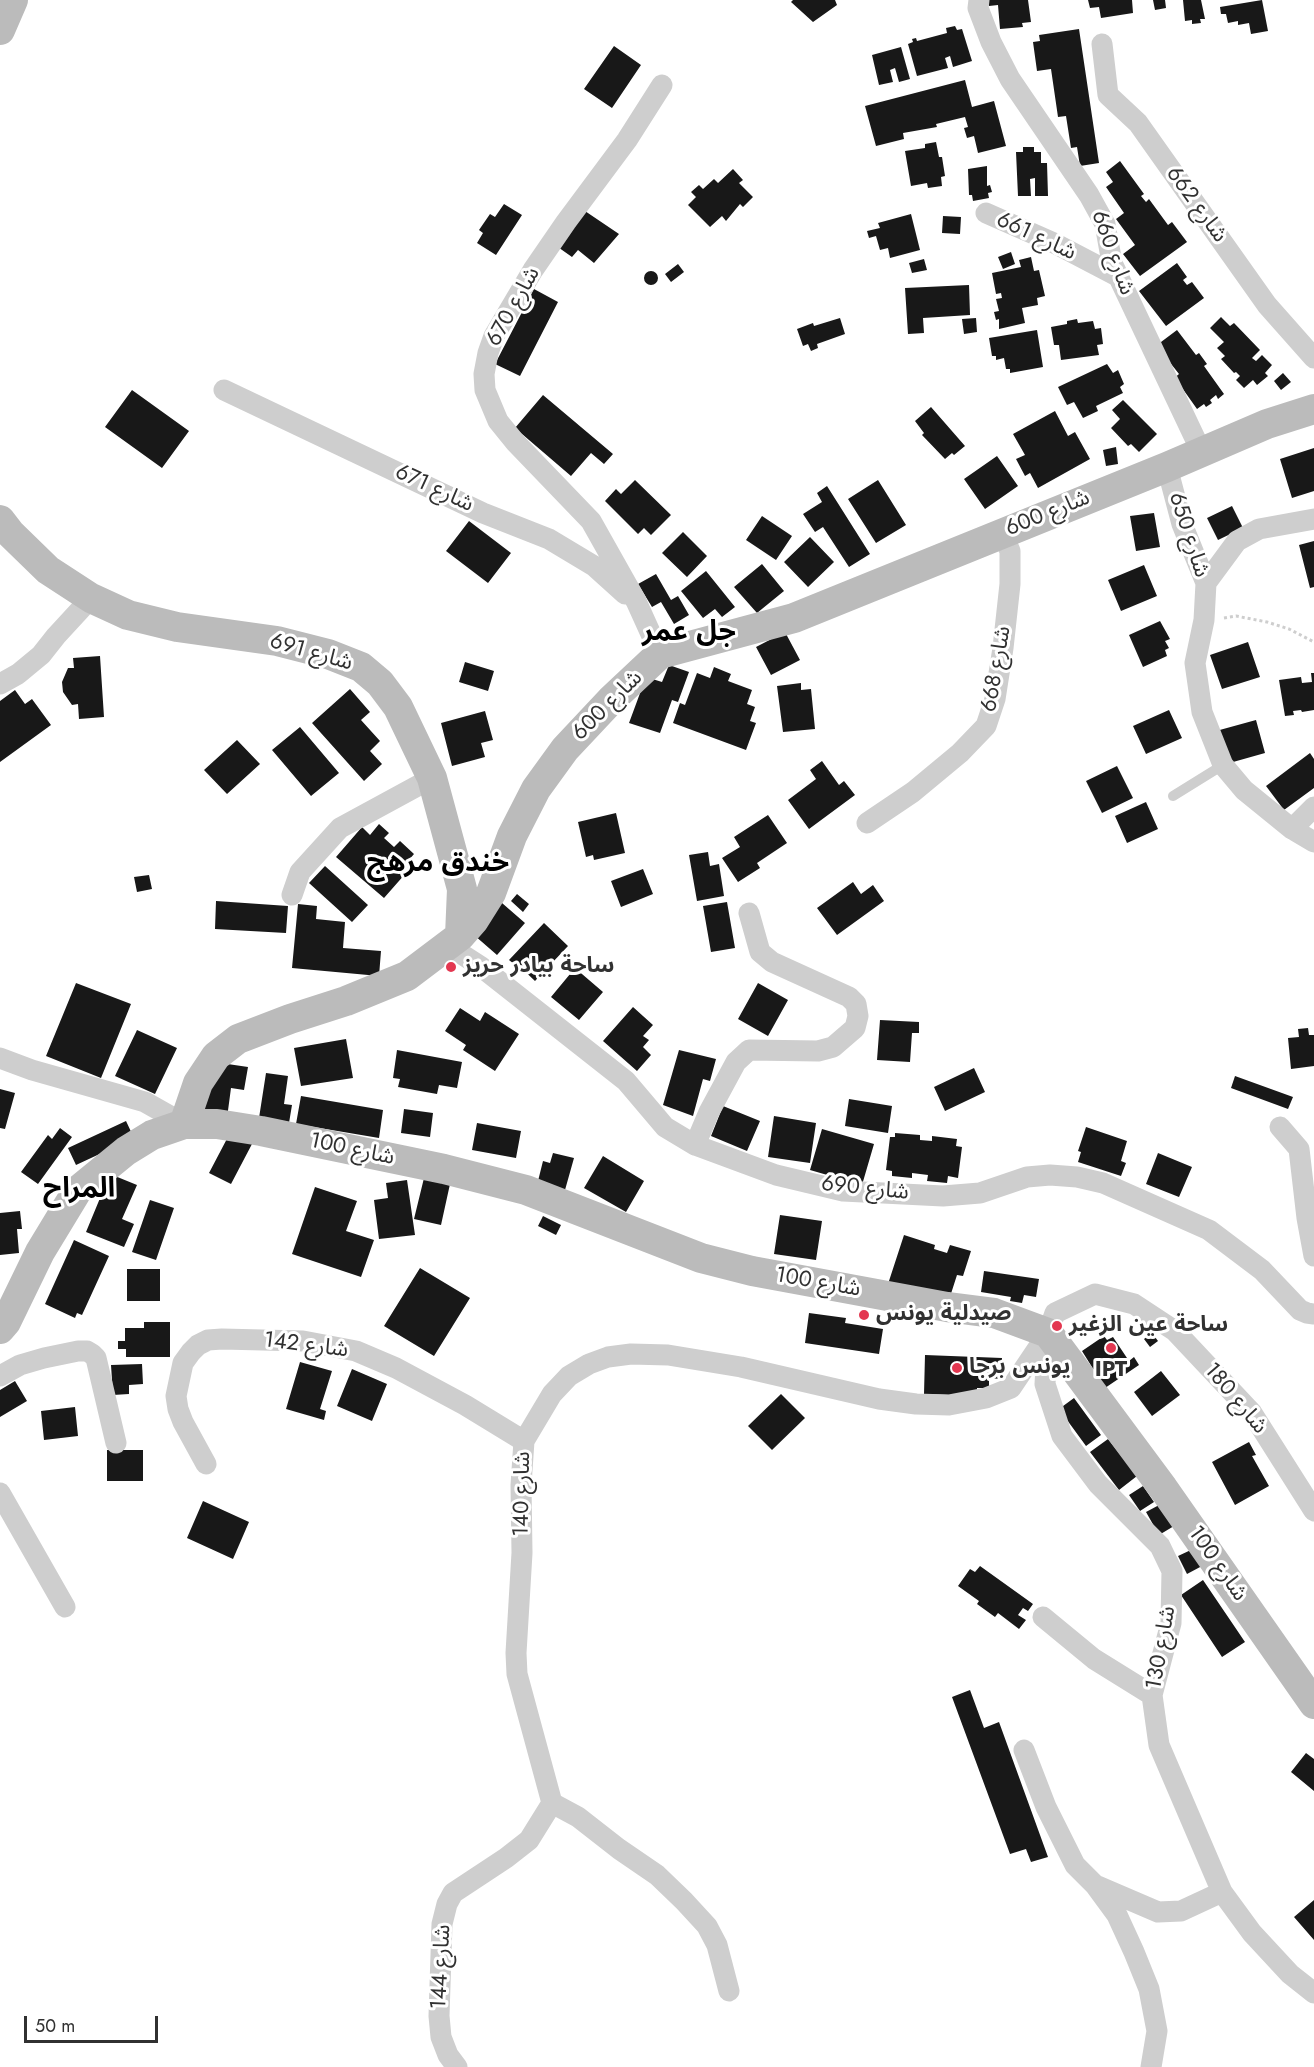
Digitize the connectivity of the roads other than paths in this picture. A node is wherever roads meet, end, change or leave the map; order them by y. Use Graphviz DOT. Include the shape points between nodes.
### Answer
graph roads {
  1 [pos="13,0"];
  2 [pos="979,0"];
  3 [pos="0,30"];
  4 [pos="1102,44"];
  5 [pos="662,85"];
  6 [pos="986,213"];
  7 [pos="1119,277"];
  8 [pos="1314,358"];
  9 [pos="224,390"];
  10 [pos="1314,409"];
  11 [pos="1201,451"];
  12 [pos="1167,467"];
  13 [pos="1314,519"];
  14 [pos="0,520"];
  15 [pos="1002,533"];
  16 [pos="1206,582"];
  17 [pos="92,598"];
  18 [pos="636,602"];
  19 [pos="660,654"];
  20 [pos="0,684"];
  21 [pos="1223,765"];
  22 [pos="432,778"];
  23 [pos="1173,796"];
  24 [pos="1314,807"];
  25 [pos="867,823"];
  26 [pos="1292,829"];
  27 [pos="1314,842"];
  28 [pos="292,895"];
  29 [pos="748,913"];
  30 [pos="455,941"];
  31 [pos="0,1058"];
  32 [pos="184,1124"];
  33 [pos="1280,1127"];
  34 [pos="695,1145"];
  35 [pos="1314,1256"];
  36 [pos="1314,1314"];
  37 [pos="0,1329"];
  38 [pos="1048,1333"];
  39 [pos="0,1376"];
  40 [pos="524,1441"];
  41 [pos="116,1443"];
  42 [pos="206,1464"];
  43 [pos="0,1493"];
  44 [pos="1314,1511"];
  45 [pos="64,1607"];
  46 [pos="1043,1617"];
  47 [pos="1152,1695"];
  48 [pos="1314,1704"];
  49 [pos="1024,1750"];
  50 [pos="552,1803"];
  51 [pos="1095,1885"];
  52 [pos="1222,1892"];
  53 [pos="729,1991"];
  54 [pos="1314,1993"];
  55 [pos="457,2067"];
  56 [pos="1151,2067"];
  1 -- 3 [label="main road"];
  2 -- 7 [label="street, شارع 660" via="978,8 991,42 1010,79 1105,224 1109,252"];
  4 -- 8 [label="street, شارع 662" via="1108,95 1138,123 1267,305"];
  5 -- 18 [label="street, شارع 670" via="533,270 494,336 484,374 485,390 498,421 591,521"];
  6 -- 7 [label="street, شارع 661"];
  7 -- 11 [label="street, شارع 660"];
  9 -- 18 [label="street, شارع 671" via="483,513 557,543 594,566"];
  10 -- 11 [label="main road, شارع 600"];
  11 -- 12 [label="main road, شارع 600"];
  12 -- 15 [label="main road, شارع 600"];
  12 -- 16 [label="street, شارع 650" via="1182,524"];
  13 -- 16 [label="street" via="1259,529 1237,541"];
  14 -- 17 [label="main road, شارع 691" via="48,570"];
  15 -- 19 [label="main road, شارع 600" via="794,618"];
  15 -- 25 [label="street, شارع 668" via="1010,551 1010,584 995,699 986,726 913,792"];
  16 -- 21 [label="street, شارع 650" via="1204,620 1195,663 1202,712"];
  17 -- 20 [label="street" via="41,656"];
  17 -- 22 [label="main road, شارع 691" via="128,615 177,627 277,641 361,667 380,683 398,707"];
  18 -- 19 [label="street, شارع 670"];
  19 -- 30 [label="main road, شارع 600" via="565,749 536,789 512,836 491,893"];
  21 -- 23 [label="lane"];
  21 -- 26 [label="street, شارع 650" via="1244,790"];
  22 -- 28 [label="street" via="340,828 300,872"];
  22 -- 30 [label="main road, شارع 691" via="462,889"];
  24 -- 26 [label="street"];
  26 -- 27 [label="street, شارع 650"];
  29 -- 34 [label="street" via="760,952 772,962 849,997 856,1004 858,1016 855,1028 833,1047 818,1051 749,1050 736,1062"];
  30 -- 32 [label="main road, شارع 600" via="407,976 238,1039 216,1056 198,1083"];
  30 -- 34 [label="street, شارع 690" via="480,966 626,1082 665,1127"];
  31 -- 32 [label="street" via="145,1102"];
  32 -- 37 [label="main road, شارع 100" via="152,1135 126,1151 77,1191"];
  32 -- 38 [label="main road, شارع 100" via="261,1131 444,1169 526,1190 701,1258 752,1271 994,1313"];
  33 -- 35 [label="street" via="1299,1149"];
  34 -- 36 [label="street, شارع 690" via="776,1175 843,1191 943,1196 980,1193 1026,1177 1050,1175 1103,1183 1209,1230 1262,1270 1300,1310"];
  38 -- 40 [label="street, شارع 140" via="1011,1389 949,1405 879,1399 741,1367 668,1355 608,1357 569,1376 552,1395"];
  38 -- 44 [label="street, شارع 180" via="1055,1313 1095,1294 1134,1304 1175,1331 1252,1413"];
  38 -- 47 [label="street, شارع 130" via="1045,1384 1062,1436 1098,1484 1160,1546 1172,1571 1171,1623"];
  38 -- 48 [label="main road, شارع 100" via="1163,1488"];
  39 -- 41 [label="street" via="44,1358 87,1351 96,1358"];
  40 -- 42 [label="street, شارع 142" via="396,1368 356,1351 303,1341 222,1339 198,1345 191,1352 183,1363 176,1396 183,1422"];
  40 -- 50 [label="street, شارع 140" via="517,1674"];
  43 -- 45 [label="street"];
  46 -- 47 [label="street" via="1094,1659"];
  47 -- 52 [label="street, شارع 130" via="1159,1744"];
  49 -- 51 [label="street" via="1075,1865"];
  50 -- 53 [label="street" via="578,1817 657,1875 684,1900 707,1926 717,1945"];
  50 -- 55 [label="street, شارع 144" via="529,1840 453,1893 447,1904 442,1924 439,2016 441,2037"];
  51 -- 52 [label="street" via="1158,1912 1181,1911"];
  51 -- 56 [label="street" via="1117,1915 1149,1989 1157,2031"];
  52 -- 54 [label="street, شارع 130" via="1252,1933 1290,1974"];
}
